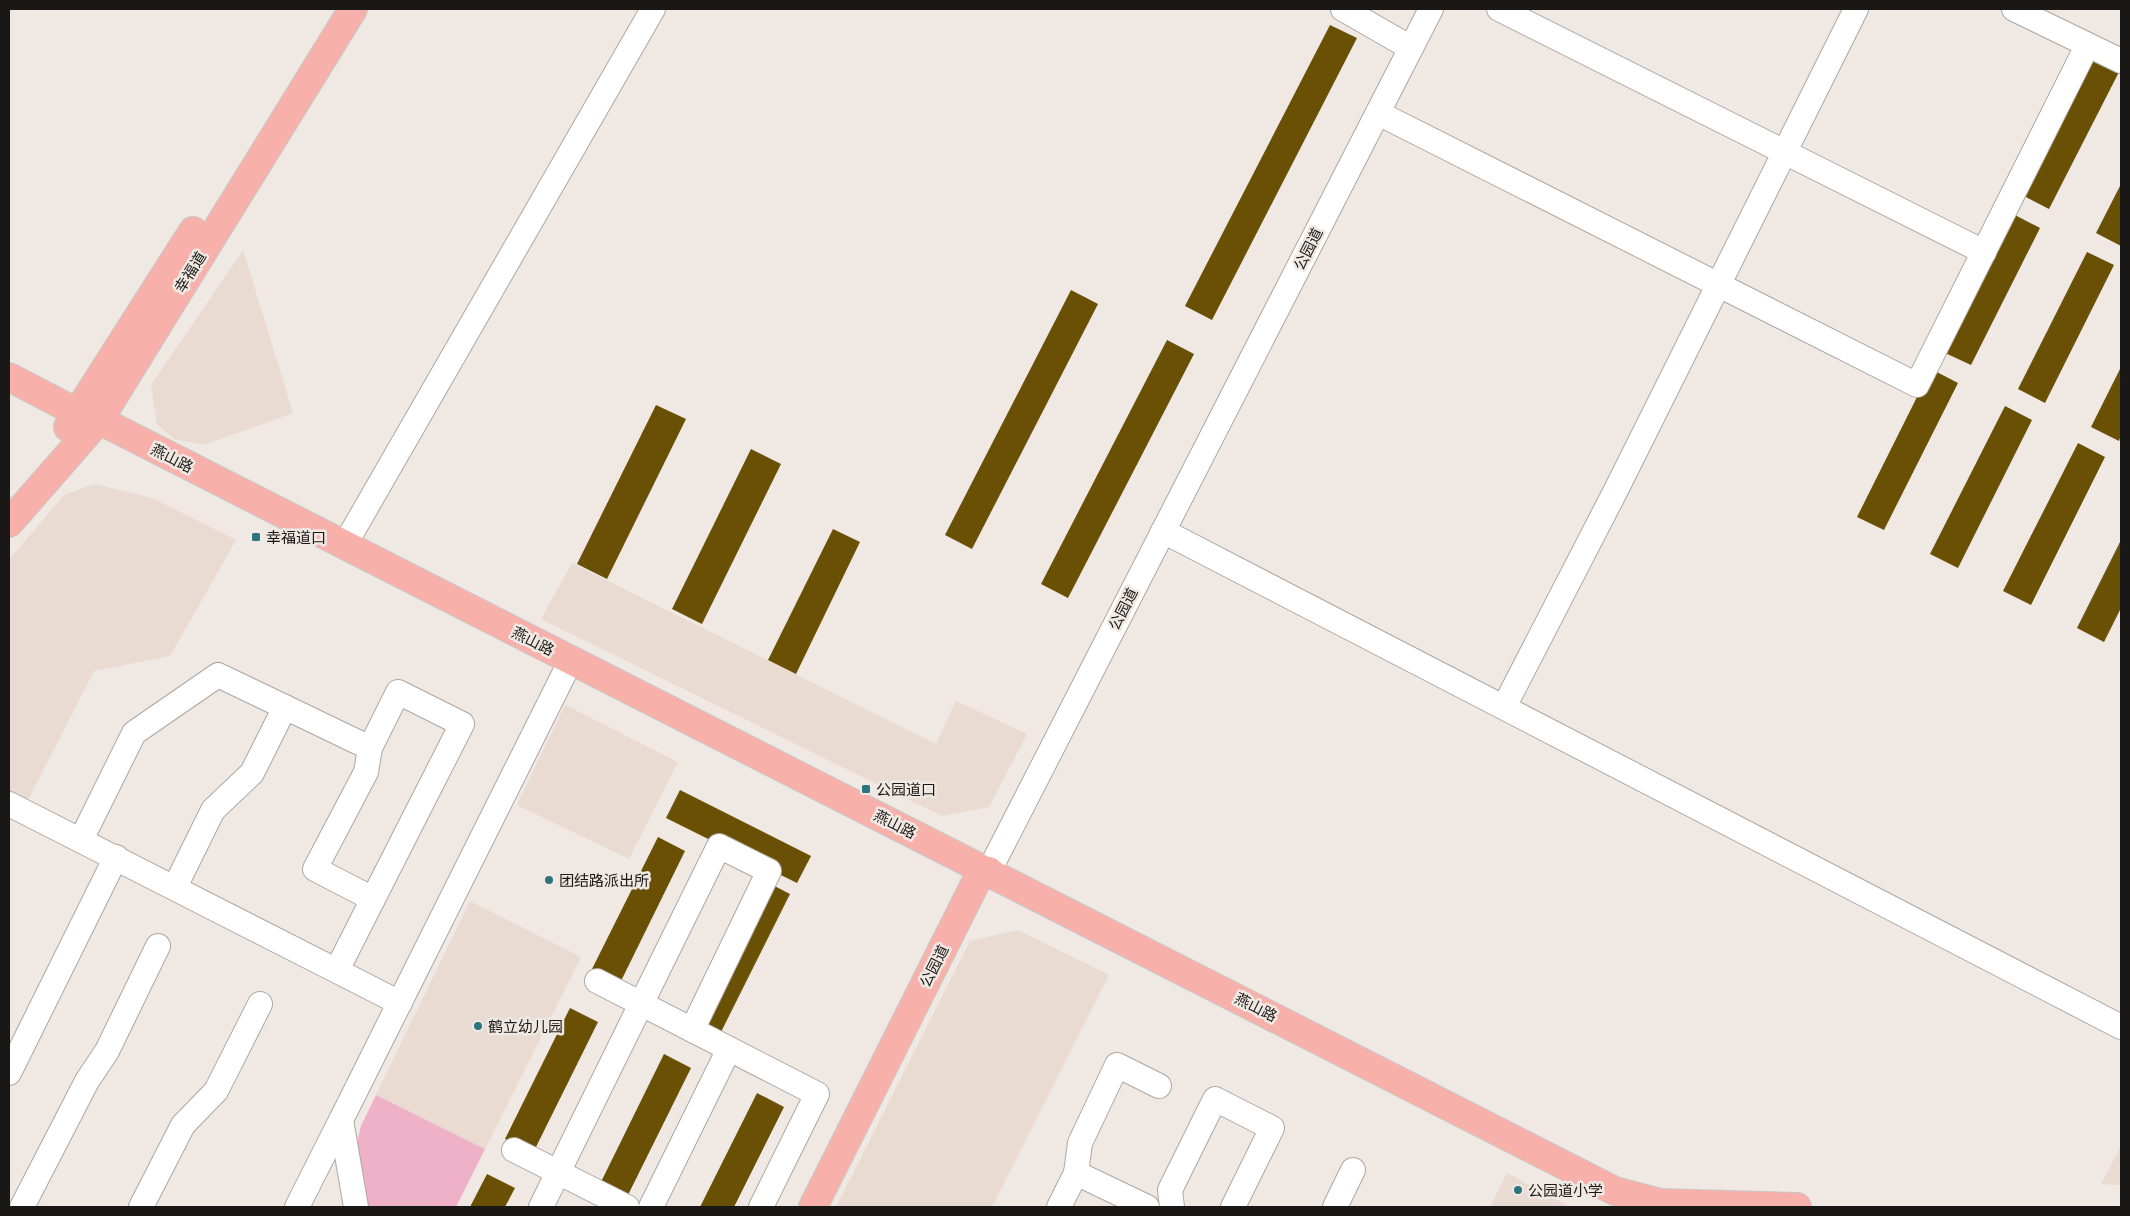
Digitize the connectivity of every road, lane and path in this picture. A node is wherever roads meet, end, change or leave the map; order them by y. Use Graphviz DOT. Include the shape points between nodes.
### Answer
graph roads {
  1 [pos="335,9"];
  2 [pos="353,9"];
  3 [pos="653,9"];
  4 [pos="1343,9"];
  5 [pos="1431,9"];
  6 [pos="1499,9"];
  7 [pos="1856,9"];
  8 [pos="2014,9"];
  9 [pos="2087,46"];
  10 [pos="1411,48"];
  11 [pos="2121,60"];
  12 [pos="1378,112"];
  13 [pos="1784,152"];
  14 [pos="1984,252"];
  15 [pos="1717,284"];
  16 [pos="9,378"];
  17 [pos="9,393"];
  18 [pos="85,421"];
  19 [pos="9,496"];
  20 [pos="9,522"];
  21 [pos="1163,531"];
  22 [pos="344,546"];
  23 [pos="564,674"];
  24 [pos="285,707"];
  25 [pos="1504,707"];
  26 [pos="370,748"];
  27 [pos="9,805"];
  28 [pos="81,840"];
  29 [pos="116,857"];
  30 [pos="983,876"];
  31 [pos="175,887"];
  32 [pos="373,899"];
  33 [pos="158,946"];
  34 [pos="337,970"];
  35 [pos="597,981"];
  36 [pos="400,1003"];
  37 [pos="260,1004"];
  38 [pos="641,1004"];
  39 [pos="2121,1027"];
  40 [pos="692,1030"];
  41 [pos="729,1049"];
  42 [pos="9,1073"];
  43 [pos="1159,1086"];
  44 [pos="342,1120"];
  45 [pos="514,1150"];
  46 [pos="1353,1170"];
  47 [pos="558,1172"];
  48 [pos="1076,1172"];
  49 [pos="1139,1206"];
  50 [pos="22,1207"];
  51 [pos="141,1207"];
  52 [pos="297,1207"];
  53 [pos="356,1207"];
  54 [pos="541,1207"];
  55 [pos="627,1207"];
  56 [pos="651,1207"];
  57 [pos="761,1207"];
  58 [pos="813,1207"];
  59 [pos="1059,1207"];
  60 [pos="1172,1207"];
  61 [pos="1233,1207"];
  62 [pos="1335,1207"];
  63 [pos="1612,1207"];
  64 [pos="1796,1207"];
  1 -- 18 [label="main road, 幸福道"];
  2 -- 18 [label="main road, 幸福道"];
  3 -- 22 [label="street"];
  4 -- 10 [label="street"];
  5 -- 10 [label="street, 公园道"];
  6 -- 13 [label="street"];
  7 -- 13 [label="street"];
  8 -- 9 [label="street"];
  9 -- 11 [label="street"];
  9 -- 14 [label="street"];
  10 -- 12 [label="street, 公园道"];
  12 -- 15 [label="street"];
  12 -- 21 [label="street, 公园道"];
  13 -- 14 [label="street"];
  13 -- 15 [label="street"];
  14 -- 15 [label="street" via="1917,386"];
  15 -- 25 [label="street"];
  16 -- 18 [label="main road, 燕山路"];
  17 -- 18 [label="main road, 燕山路"];
  18 -- 19 [label="main road, 幸福道"];
  18 -- 20 [label="main road, 幸福道"];
  18 -- 22 [label="main road, 燕山路"];
  18 -- 23 [label="main road, 燕山路" via="348,565"];
  21 -- 25 [label="street"];
  21 -- 30 [label="street, 公园道"];
  22 -- 30 [label="main road, 燕山路"];
  23 -- 30 [label="main road, 燕山路"];
  23 -- 36 [label="street"];
  24 -- 26 [label="street"];
  24 -- 28 [label="street" via="218,675 134,733"];
  24 -- 31 [label="street" via="252,773 213,810"];
  25 -- 39 [label="street"];
  26 -- 32 [label="street" via="366,772 316,869"];
  26 -- 32 [label="street" via="398,692 462,724"];
  27 -- 28 [label="street"];
  28 -- 29 [label="street"];
  29 -- 31 [label="street"];
  29 -- 42 [label="street"];
  30 -- 58 [label="main road, 公园道"];
  30 -- 63 [label="main road, 燕山路"];
  30 -- 64 [label="main road, 燕山路" via="1616,1191 1660,1203"];
  31 -- 34 [label="street"];
  32 -- 34 [label="street"];
  33 -- 50 [label="street" via="107,1051 87,1081"];
  34 -- 36 [label="street"];
  35 -- 38 [label="street"];
  36 -- 44 [label="street"];
  37 -- 51 [label="street" via="216,1091 183,1125"];
  38 -- 40 [label="street"];
  38 -- 40 [label="street" via="719,846 770,871"];
  38 -- 47 [label="street"];
  40 -- 41 [label="street"];
  41 -- 56 [label="street"];
  41 -- 57 [label="street" via="817,1094"];
  43 -- 48 [label="street" via="1117,1065 1080,1143"];
  44 -- 52 [label="street"];
  44 -- 53 [label="street"];
  45 -- 47 [label="street"];
  46 -- 62 [label="street"];
  47 -- 54 [label="street"];
  47 -- 55 [label="street"];
  48 -- 49 [label="street"];
  48 -- 59 [label="street"];
  60 -- 61 [label="street" via="1170,1190 1215,1100 1272,1128"];
}
